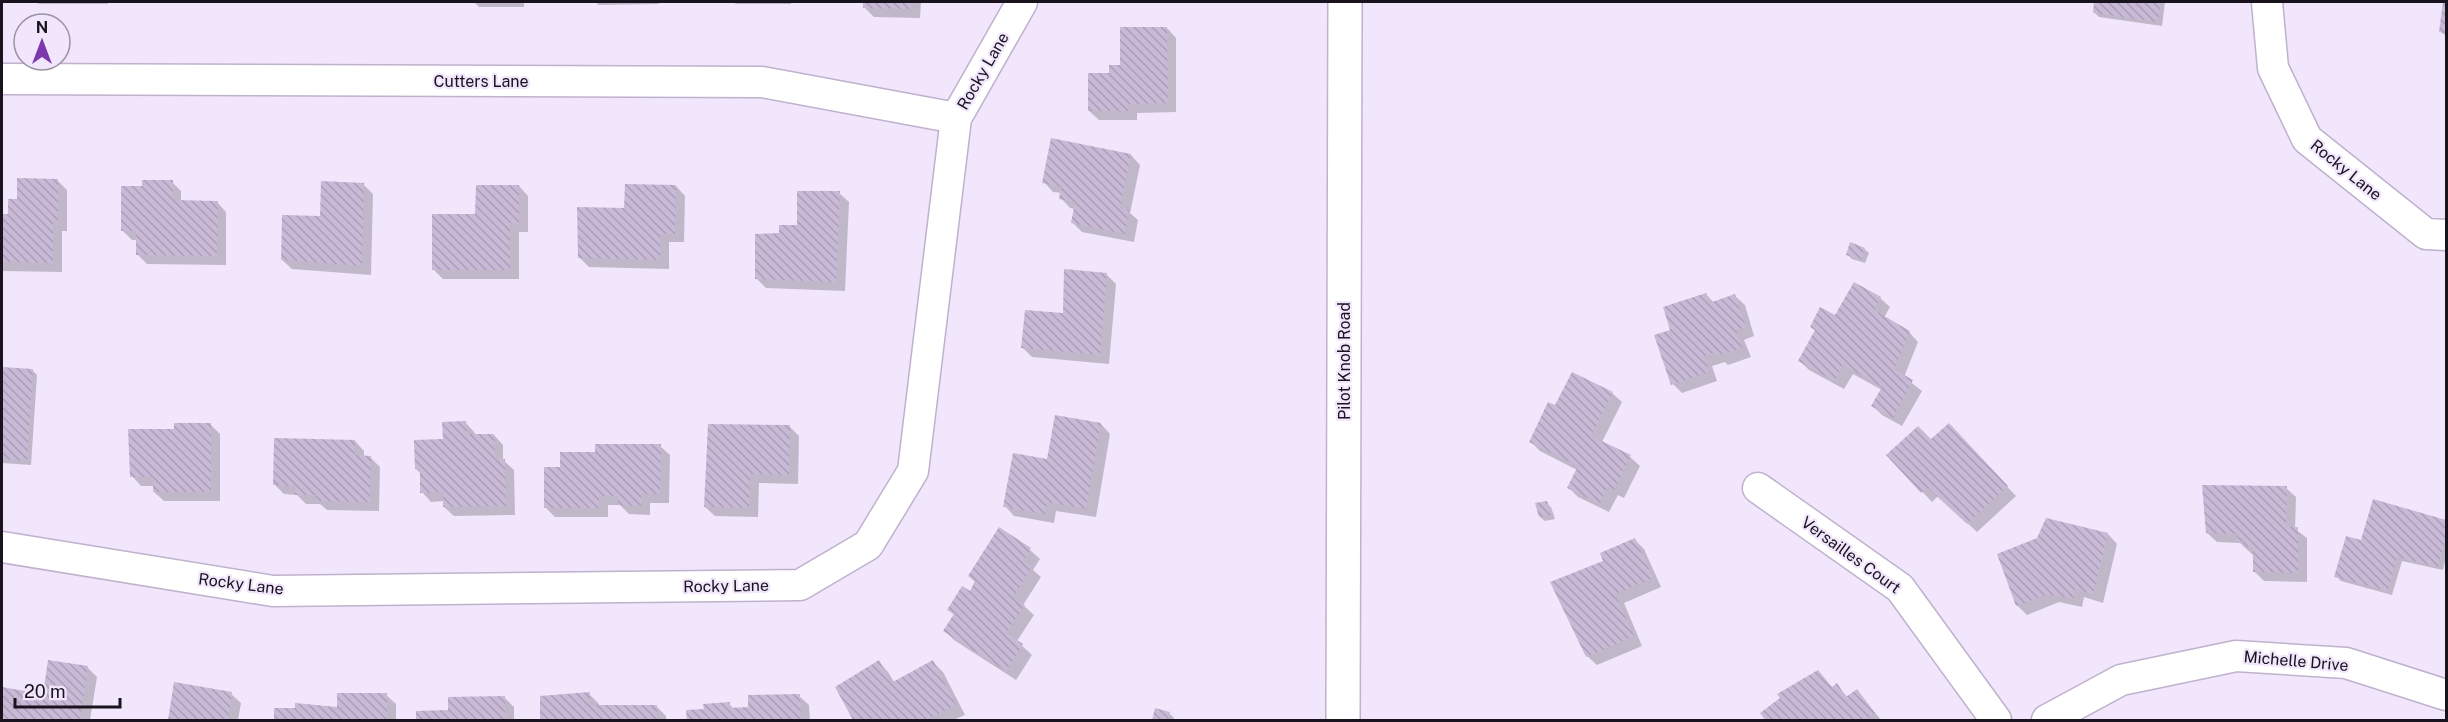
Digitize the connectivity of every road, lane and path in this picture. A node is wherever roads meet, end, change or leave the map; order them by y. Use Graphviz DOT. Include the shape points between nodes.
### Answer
graph roads {
  1 [pos="1022,2"];
  2 [pos="1345,2"];
  3 [pos="2267,2"];
  4 [pos="2,79"];
  5 [pos="956,118"];
  6 [pos="2446,235"];
  7 [pos="1758,488"];
  8 [pos="2,547"];
  9 [pos="2446,695"];
  10 [pos="1343,720"];
  11 [pos="1996,720"];
  12 [pos="2047,720"];
  1 -- 5 [label="street, Rocky Lane"];
  2 -- 10 [label="main road, Pilot Knob Road"];
  3 -- 6 [label="street, Rocky Lane" via="2273,68 2307,139 2426,234"];
  4 -- 5 [label="street, Cutters Lane" via="762,82"];
  5 -- 8 [label="street, Rocky Lane" via="913,471 868,545 800,585 273,591"];
  7 -- 11 [label="street, Versailles Court" via="1900,588"];
  9 -- 12 [label="street, Michelle Drive" via="2346,663 2236,656 2121,680"];
}
